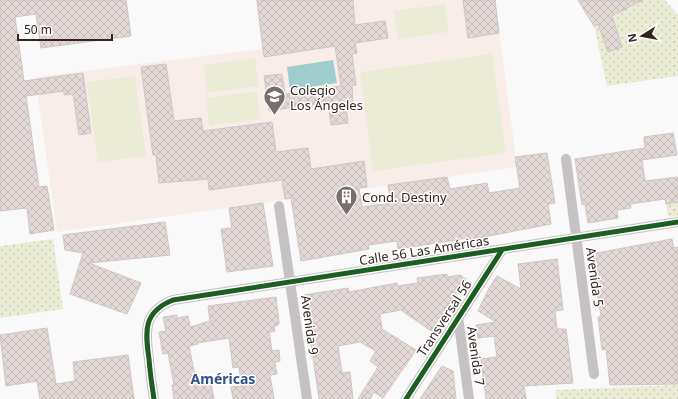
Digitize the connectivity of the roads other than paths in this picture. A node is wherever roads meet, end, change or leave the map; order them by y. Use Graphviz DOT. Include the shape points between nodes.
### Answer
graph roads {
  1 [pos="566,159"];
  2 [pos="279,206"];
  3 [pos="678,222"];
  4 [pos="576,238"];
  5 [pos="502,250"];
  6 [pos="290,282"];
  7 [pos="458,317"];
  8 [pos="594,374"];
  9 [pos="154,399"];
  10 [pos="307,399"];
  11 [pos="406,399"];
  12 [pos="469,399"];
  1 -- 4 [label="street, Avenida 5"];
  2 -- 6 [label="street, Avenida 9"];
  3 -- 4 [label="street, Calle 56 Las Américas"];
  4 -- 5 [label="street, Calle 56 Las Américas"];
  4 -- 8 [label="street, Avenida 5"];
  5 -- 6 [label="street, Calle 56 Las Américas"];
  5 -- 7 [label="street, Transversal 56"];
  6 -- 9 [label="street, Calle 56 Las Américas" via="173,300 163,304 148,322 146,337"];
  6 -- 10 [label="street, Avenida 9"];
  7 -- 11 [label="street, Transversal 56"];
  7 -- 12 [label="street, Avenida 7"];
}
